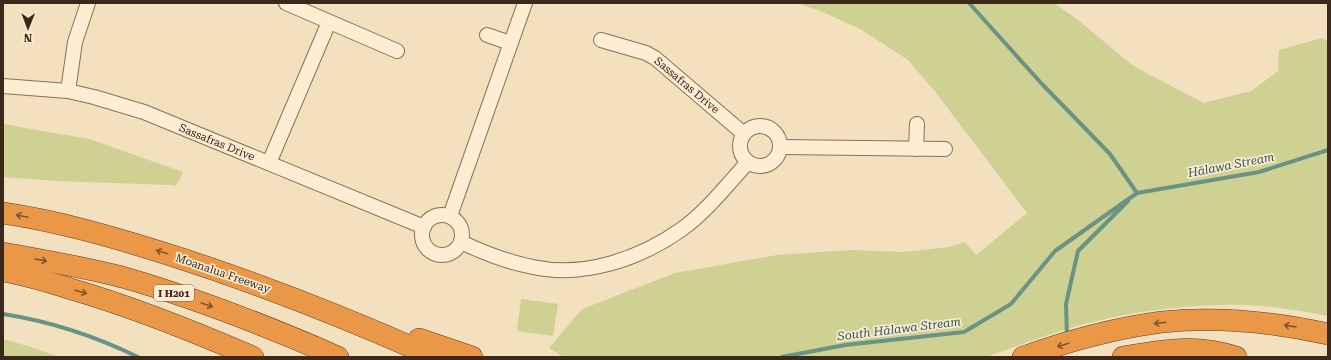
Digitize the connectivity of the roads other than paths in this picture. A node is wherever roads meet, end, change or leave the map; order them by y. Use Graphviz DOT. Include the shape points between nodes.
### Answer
graph roads {
  1 [pos="88,3"];
  2 [pos="286,3"];
  3 [pos="525,3"];
  4 [pos="329,22"];
  5 [pos="488,35"];
  6 [pos="601,40"];
  7 [pos="510,43"];
  8 [pos="397,51"];
  9 [pos="3,86"];
  10 [pos="68,91"];
  11 [pos="917,124"];
  12 [pos="744,134"];
  13 [pos="780,147"];
  14 [pos="916,149"];
  15 [pos="945,149"];
  16 [pos="748,162"];
  17 [pos="269,163"];
  18 [pos="3,213"];
  19 [pos="450,216"];
  20 [pos="424,227"];
  21 [pos="461,242"];
  22 [pos="3,253"];
  23 [pos="3,271"];
  24 [pos="278,292"];
  25 [pos="103,298"];
  26 [pos="1328,334"];
  27 [pos="1030,355"];
  28 [pos="240,357"];
  29 [pos="253,357"];
  30 [pos="338,357"];
  31 [pos="434,357"];
  32 [pos="472,357"];
  33 [pos="1123,357"];
  34 [pos="1236,357"];
  1 -- 10 [label="street" via="75,42"];
  2 -- 4 [label="street"];
  3 -- 7 [label="street"];
  4 -- 8 [label="street"];
  4 -- 17 [label="street"];
  5 -- 7 [label="street"];
  6 -- 12 [label="street, Sassafras Drive" via="655,58"];
  7 -- 19 [label="street"];
  9 -- 10 [label="street, Sassafras Drive"];
  10 -- 17 [label="street, Sassafras Drive" via="144,112"];
  11 -- 14 [label="street"];
  12 -- 13 [label="street" via="754,127 767,127 777,135"];
  12 -- 16 [label="street" via="741,139 741,152"];
  13 -- 14 [label="street"];
  13 -- 16 [label="street" via="776,158 766,165 759,166"];
  14 -- 15 [label="street"];
  16 -- 21 [label="street" via="713,201 682,229 647,250 608,265 568,270 534,268 491,256"];
  17 -- 20 [label="street, Sassafras Drive"];
  24 -- 18 [label="highway, Moanalua Freeway, one-way" via="144,247 87,231"];
  19 -- 20 [label="street" via="432,218"];
  19 -- 21 [label="street" via="462,230"];
  20 -- 21 [label="street" via="422,234 425,246 435,254 447,254 458,248"];
  22 -- 30 [label="highway, I H201, one-way" via="121,277 237,315"];
  23 -- 25 [label="highway, one-way"];
  24 -- 31 [label="highway, Moanalua Freeway"];
  24 -- 32 [label="highway"];
  25 -- 28 [label="highway"];
  25 -- 29 [label="highway" via="201,334"];
  26 -- 27 [label="highway, one-way" via="1260,322 1162,322 1090,336"];
  33 -- 34 [label="highway" via="1200,349"];
}
